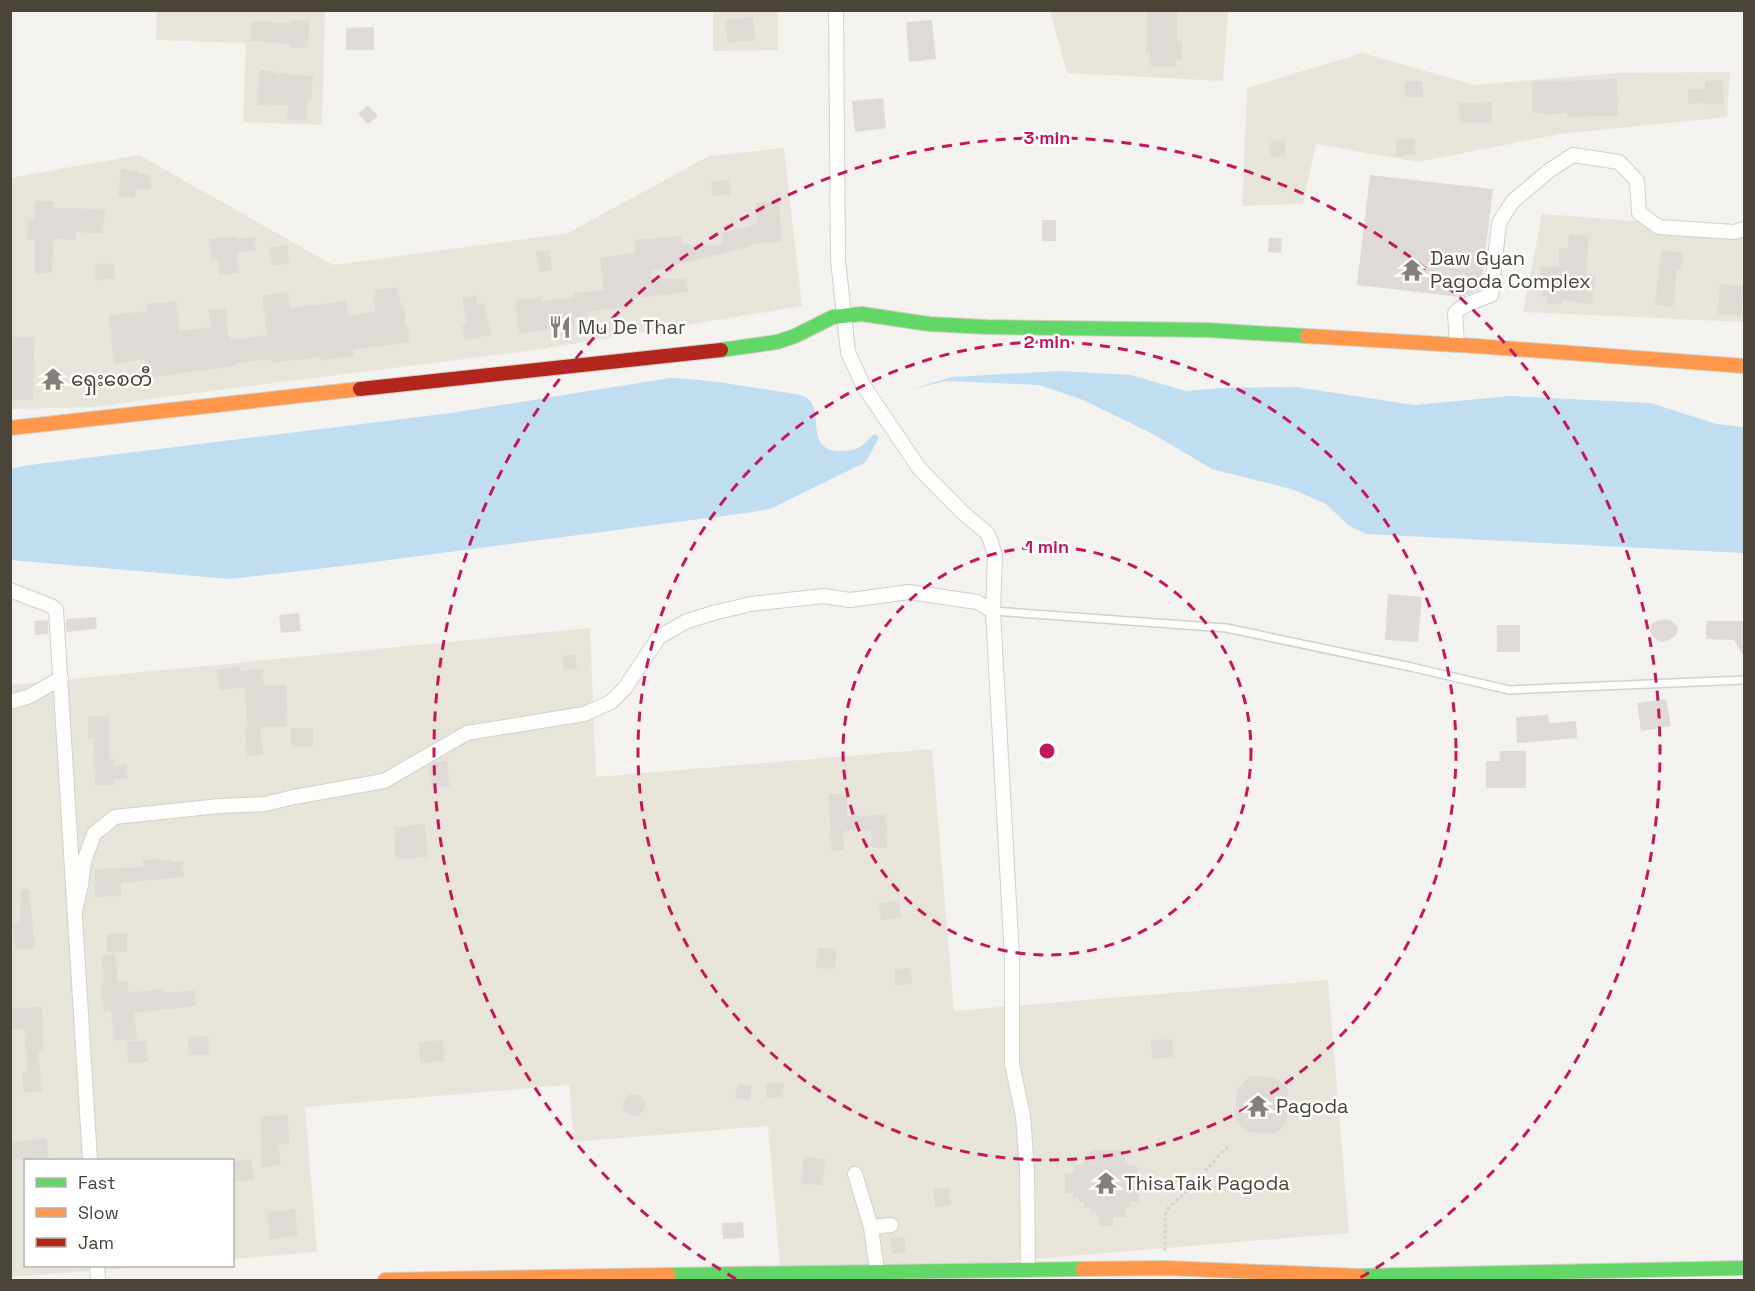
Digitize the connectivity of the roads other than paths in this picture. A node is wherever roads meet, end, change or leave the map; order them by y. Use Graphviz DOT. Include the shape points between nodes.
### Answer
graph roads {
  1 [pos="836,10"];
  2 [pos="1744,229"];
  3 [pos="843,315"];
  4 [pos="1456,345"];
  5 [pos="1744,366"];
  6 [pos="10,428"];
  7 [pos="10,590"];
  8 [pos="993,611"];
  9 [pos="61,678"];
  10 [pos="1744,680"];
  11 [pos="10,702"];
  12 [pos="75,911"];
  13 [pos="90,1159"];
  14 [pos="855,1174"];
  15 [pos="891,1225"];
  16 [pos="871,1227"];
  17 [pos="1744,1268"];
  18 [pos="1028,1269"];
  19 [pos="877,1270"];
  20 [pos="1117,1275"];
  21 [pos="385,1281"];
  1 -- 3 [label="street" via="837,229"];
  2 -- 4 [label="street" via="1734,232 1659,227 1639,213 1637,181 1619,162 1573,155 1514,201 1499,223 1491,294 1455,313"];
  3 -- 4 [label="street" via="987,327 1206,330"];
  3 -- 6 [label="street" via="783,340 742,348"];
  3 -- 8 [label="street" via="848,352 863,385 919,468 987,533 995,556"];
  4 -- 5 [label="street"];
  7 -- 9 [label="street" via="56,610"];
  8 -- 10 [label="lane" via="1226,628 1509,690"];
  8 -- 12 [label="street" via="977,602 909,592 850,600 824,596 751,604 687,621 659,637 611,702 584,714 467,733 384,782 265,804 116,818 94,834 84,861"];
  8 -- 18 [label="street" via="1012,958 1012,1064 1023,1116"];
  9 -- 11 [label="street" via="30,696"];
  9 -- 12 [label="street"];
  12 -- 13 [label="street"];
  14 -- 16 [label="street"];
  15 -- 16 [label="street"];
  16 -- 19 [label="street"];
  17 -- 20 [label="street" via="1354,1276 1165,1268"];
  18 -- 19 [label="street"];
  18 -- 20 [label="street"];
  19 -- 21 [label="street"];
}
